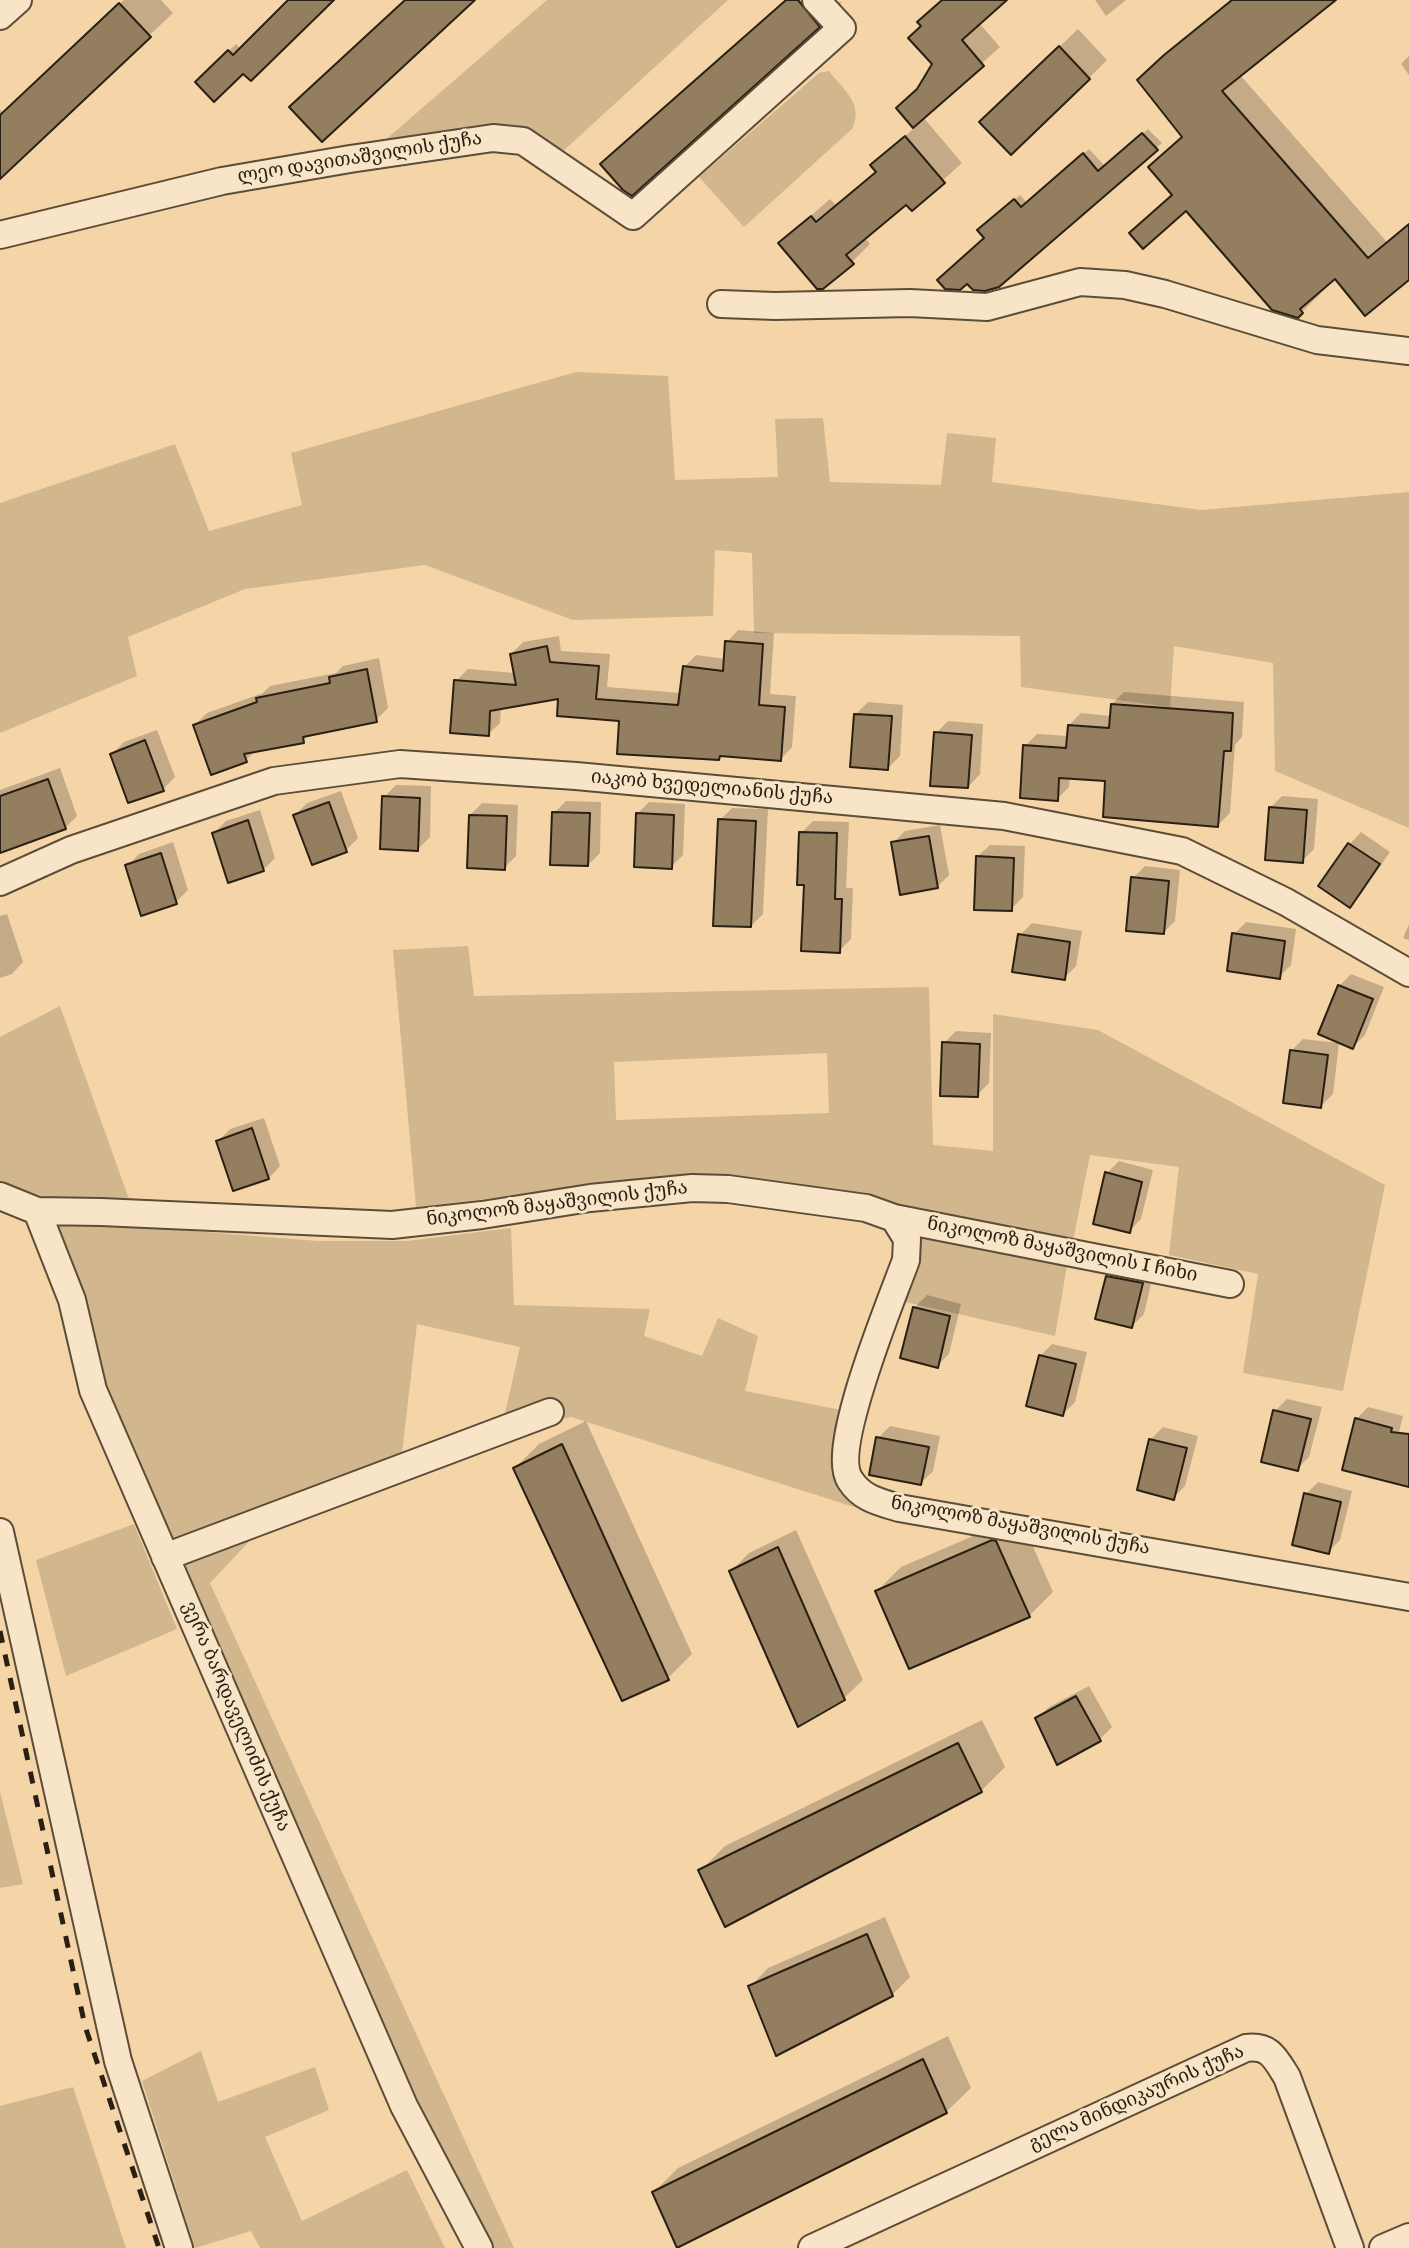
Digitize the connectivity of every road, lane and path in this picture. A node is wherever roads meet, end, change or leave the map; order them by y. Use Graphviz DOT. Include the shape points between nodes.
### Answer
graph roads {
  1 [pos="18,0"];
  2 [pos="816,0"];
  3 [pos="0,16"];
  4 [pos="0,235"];
  5 [pos="721,304"];
  6 [pos="1409,351"];
  7 [pos="0,882"];
  8 [pos="1409,974"];
  9 [pos="0,1196"];
  10 [pos="37,1211"];
  11 [pos="894,1218"];
  12 [pos="1230,1284"];
  13 [pos="550,1412"];
  14 [pos="0,1532"];
  15 [pos="165,1557"];
  16 [pos="1409,1597"];
  17 [pos="1409,2237"];
  18 [pos="178,2248"];
  19 [pos="479,2248"];
  20 [pos="812,2248"];
  21 [pos="1350,2248"];
  22 [pos="1383,2248"];
  1 -- 3 [label="street"];
  2 -- 4 [label="street, ლეო დავითაშვილის ქუჩა" via="842,28 633,216 523,141 493,138 222,181"];
  5 -- 6 [label="street" via="988,307 1080,282 1125,285 1317,341"];
  7 -- 8 [label="street, იაკობ ხვედელიანის ქუჩა" via="71,850 274,781 400,764 1004,816 1182,851 1286,902"];
  9 -- 10 [label="street"];
  10 -- 11 [label="street, ნიკოლოზ მაყაშვილის ქუჩა" via="392,1225 692,1188 866,1209"];
  10 -- 15 [label="street, ვერა ბარდაველიძის ქუჩა" via="72,1300 93,1390"];
  11 -- 12 [label="street, ნიკოლოზ მაყაშვილის I ჩიხი"];
  11 -- 16 [label="street, ნიკოლოზ მაყაშვილის ქუჩა" via="907,1239 906,1260 857,1397 845,1453 848,1478 865,1497 899,1508"];
  13 -- 15 [label="street"];
  14 -- 18 [label="street" via="118,2062"];
  15 -- 19 [label="street, ვერა ბარდაველიძის ქუჩა" via="404,2106"];
  17 -- 22 [label="street"];
  20 -- 21 [label="street, გელა მინდიკაურის ქუჩა" via="1245,2048 1258,2047 1276,2059 1287,2077"];
}
